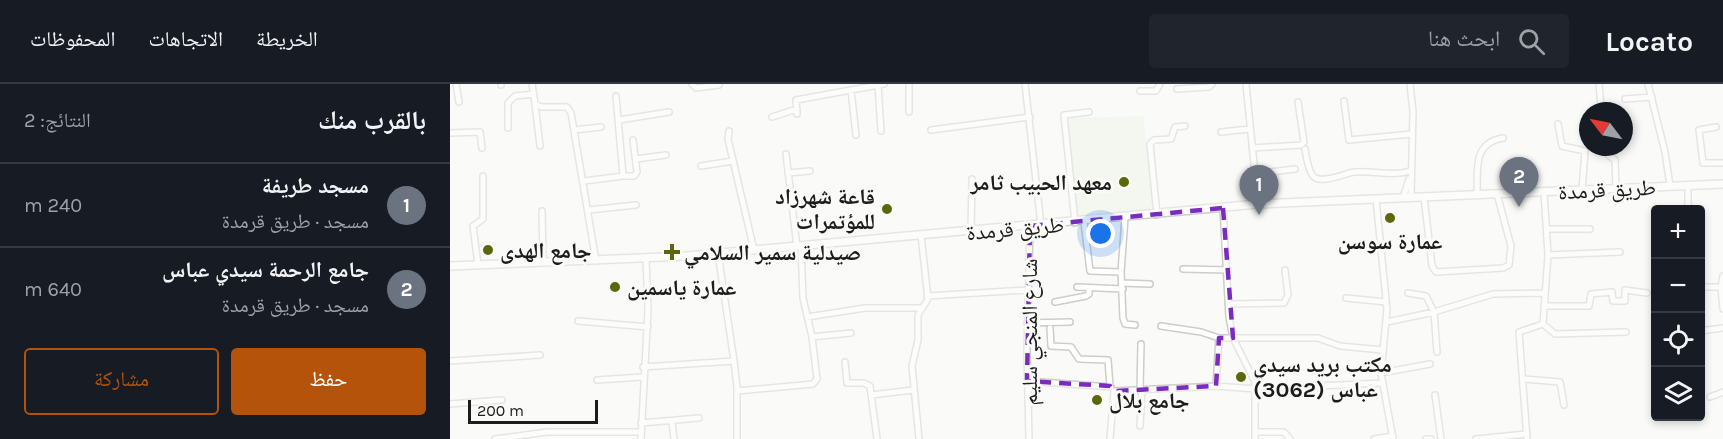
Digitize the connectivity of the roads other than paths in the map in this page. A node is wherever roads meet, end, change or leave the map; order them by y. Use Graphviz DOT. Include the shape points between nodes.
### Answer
graph roads {
  1 [pos="456,84"];
  2 [pos="532,84"];
  3 [pos="838,84"];
  4 [pos="909,84"];
  5 [pos="1025,84"];
  6 [pos="1160,84"];
  7 [pos="1212,84"];
  8 [pos="1245,84"];
  9 [pos="1410,84"];
  10 [pos="1599,84"];
  11 [pos="1648,84"];
  12 [pos="719,85"];
  13 [pos="881,85"];
  14 [pos="694,86"];
  15 [pos="1177,89"];
  16 [pos="851,90"];
  17 [pos="1140,91"];
  18 [pos="838,92"];
  19 [pos="534,94"];
  20 [pos="616,96"];
  21 [pos="1652,97"];
  22 [pos="1625,99"];
  23 [pos="1344,101"];
  24 [pos="459,102"];
  25 [pos="1299,102"];
  26 [pos="1600,102"];
  27 [pos="535,104"];
  28 [pos="669,112"];
  29 [pos="909,112"];
  30 [pos="1089,112"];
  31 [pos="772,117"];
  32 [pos="1030,117"];
  33 [pos="619,120"];
  34 [pos="1558,124"];
  35 [pos="1185,126"];
  36 [pos="601,127"];
  37 [pos="1716,127"];
  38 [pos="508,128"];
  39 [pos="1249,129"];
  40 [pos="574,130"];
  41 [pos="931,130"];
  42 [pos="729,131"];
  43 [pos="881,131"];
  44 [pos="1221,132"];
  45 [pos="450,133"];
  46 [pos="1412,134"];
  47 [pos="856,135"];
  48 [pos="1503,138"];
  49 [pos="633,140"];
  50 [pos="540,146"];
  51 [pos="482,148"];
  52 [pos="1252,148"];
  53 [pos="1305,149"];
  54 [pos="786,154"];
  55 [pos="666,155"];
  56 [pos="1610,156"];
  57 [pos="636,159"];
  58 [pos="733,161"];
  59 [pos="1723,163"];
  60 [pos="700,166"];
  61 [pos="1294,169"];
  62 [pos="810,171"];
  63 [pos="788,173"];
  64 [pos="1410,173"];
  65 [pos="1255,174"];
  66 [pos="483,176"];
  67 [pos="623,176"];
  68 [pos="972,179"];
  69 [pos="584,181"];
  70 [pos="1723,184"];
  71 [pos="1670,186"];
  72 [pos="1688,186"];
  73 [pos="1616,189"];
  74 [pos="1582,190"];
  75 [pos="1544,192"];
  76 [pos="1497,194"];
  77 [pos="1477,195"];
  78 [pos="1407,197"];
  79 [pos="1424,197"];
  80 [pos="1376,199"];
  81 [pos="1258,204"];
  82 [pos="636,205"];
  83 [pos="1688,205"];
  84 [pos="1223,208"];
  85 [pos="589,210"];
  86 [pos="542,211"];
  87 [pos="1157,215"];
  88 [pos="1125,218"];
  89 [pos="1084,222"];
  90 [pos="1076,223"];
  91 [pos="1041,225"];
  92 [pos="1030,226"];
  93 [pos="1548,229"];
  94 [pos="1590,229"];
  95 [pos="971,231"];
  96 [pos="921,235"];
  97 [pos="799,246"];
  98 [pos="754,250"];
  99 [pos="1620,252"];
  100 [pos="718,253"];
  101 [pos="1548,255"];
  102 [pos="646,258"];
  103 [pos="596,261"];
  104 [pos="543,262"];
  105 [pos="478,265"];
  106 [pos="450,266"];
  107 [pos="1183,269"];
  108 [pos="1228,270"];
  109 [pos="1286,270"];
  110 [pos="1121,272"];
  111 [pos="1723,276"];
  112 [pos="1150,284"];
  113 [pos="1123,286"];
  114 [pos="1705,287"];
  115 [pos="1721,287"];
  116 [pos="1077,288"];
  117 [pos="1089,288"];
  118 [pos="1028,290"];
  119 [pos="1408,293"];
  120 [pos="1544,293"];
  121 [pos="1647,293"];
  122 [pos="927,296"];
  123 [pos="1346,298"];
  124 [pos="1055,302"];
  125 [pos="1386,302"];
  126 [pos="1228,304"];
  127 [pos="1544,306"];
  128 [pos="922,309"];
  129 [pos="1723,309"];
  130 [pos="1434,312"];
  131 [pos="807,316"];
  132 [pos="578,321"];
  133 [pos="1027,322"];
  134 [pos="1070,322"];
  135 [pos="1387,322"];
  136 [pos="1543,324"];
  137 [pos="1136,325"];
  138 [pos="1161,326"];
  139 [pos="648,327"];
  140 [pos="1050,328"];
  141 [pos="1723,328"];
  142 [pos="1705,330"];
  143 [pos="1626,332"];
  144 [pos="851,333"];
  145 [pos="812,338"];
  146 [pos="1219,338"];
  147 [pos="1233,338"];
  148 [pos="1141,344"];
  149 [pos="1383,350"];
  150 [pos="1437,352"];
  151 [pos="540,355"];
  152 [pos="450,361"];
  153 [pos="734,361"];
  154 [pos="845,363"];
  155 [pos="1430,364"];
  156 [pos="643,367"];
  157 [pos="1381,373"];
  158 [pos="642,377"];
  159 [pos="597,380"];
  160 [pos="1524,380"];
  161 [pos="1027,381"];
  162 [pos="1382,383"];
  163 [pos="1216,386"];
  164 [pos="1112,389"];
  165 [pos="1141,389"];
  166 [pos="1256,389"];
  167 [pos="914,390"];
  168 [pos="737,391"];
  169 [pos="1723,393"];
  170 [pos="871,395"];
  171 [pos="1435,395"];
  172 [pos="1710,397"];
  173 [pos="502,400"];
  174 [pos="450,404"];
  175 [pos="1564,405"];
  176 [pos="699,418"];
  177 [pos="672,422"];
  178 [pos="641,423"];
  179 [pos="1140,426"];
  180 [pos="554,432"];
  181 [pos="534,436"];
  182 [pos="641,436"];
  183 [pos="1255,436"];
  184 [pos="1527,436"];
  185 [pos="1393,438"];
  186 [pos="495,439"];
  187 [pos="554,439"];
  188 [pos="674,439"];
  189 [pos="737,439"];
  190 [pos="877,439"];
  191 [pos="920,439"];
  192 [pos="1029,439"];
  193 [pos="1110,439"];
  194 [pos="1290,439"];
  195 [pos="1374,439"];
  196 [pos="1426,439"];
  197 [pos="1431,439"];
  198 [pos="1440,439"];
  199 [pos="1476,439"];
  1 -- 24 [label="street"];
  2 -- 19 [label="street"];
  3 -- 18 [label="street"];
  4 -- 29 [label="street"];
  5 -- 32 [label="street"];
  6 -- 17 [label="street" via="1156,91"];
  7 -- 15 [label="street"];
  8 -- 39 [label="street"];
  9 -- 46 [label="street"];
  10 -- 26 [label="street"];
  11 -- 21 [label="street"];
  12 -- 14 [label="street"];
  13 -- 16 [label="street"];
  13 -- 43 [label="street"];
  16 -- 18 [label="street"];
  16 -- 47 [label="street"];
  18 -- 31 [label="street" via="796,100 797,111"];
  19 -- 27 [label="street"];
  19 -- 38 [label="street" via="515,96 508,103"];
  20 -- 33 [label="street"];
  21 -- 22 [label="street"];
  21 -- 71 [label="street"];
  23 -- 46 [label="street" via="1349,140"];
  25 -- 52 [label="street" via="1304,142 1301,145"];
  27 -- 40 [label="street" via="567,107"];
  27 -- 50 [label="street"];
  28 -- 33 [label="street"];
  30 -- 90 [label="street" via="1064,115"];
  32 -- 41 [label="street"];
  32 -- 91 [label="street"];
  33 -- 67 [label="street"];
  34 -- 74 [label="street" via="1558,141 1562,146 1585,151"];
  35 -- 87 [label="street" via="1175,128 1171,139 1150,144"];
  36 -- 40 [label="street"];
  37 -- 59 [label="street" via="1699,130 1702,163"];
  39 -- 44 [label="street"];
  39 -- 52 [label="street"];
  40 -- 69 [label="street"];
  42 -- 58 [label="street"];
  45 -- 51 [label="street" via="480,132"];
  46 -- 64 [label="street"];
  48 -- 77 [label="street" via="1491,140 1482,149"];
  49 -- 57 [label="street"];
  52 -- 65 [label="street"];
  53 -- 64 [label="street" via="1317,178 1339,178 1353,172"];
  54 -- 63 [label="street"];
  55 -- 57 [label="street"];
  56 -- 73 [label="street" via="1615,160"];
  57 -- 67 [label="street" via="634,176"];
  58 -- 60 [label="street"];
  58 -- 98 [label="street"];
  61 -- 65 [label="street"];
  62 -- 63 [label="street"];
  63 -- 97 [label="street"];
  64 -- 78 [label="street"];
  65 -- 81 [label="street"];
  66 -- 105 [label="street" via="483,219 473,226"];
  67 -- 69 [label="street"];
  68 -- 95 [label="street"];
  69 -- 85 [label="street"];
  70 -- 72 [label="main road, طريق قرمدة"];
  71 -- 72 [label="main road, طريق قرمدة"];
  71 -- 73 [label="main road, طريق قرمدة"];
  72 -- 83 [label="street"];
  73 -- 74 [label="main road, طريق قرمدة"];
  74 -- 75 [label="main road, طريق قرمدة"];
  75 -- 76 [label="main road, طريق قرمدة"];
  75 -- 93 [label="street"];
  76 -- 77 [label="main road, طريق قرمدة"];
  76 -- 79 [label="street" via="1510,246 1509,265 1443,273 1434,269"];
  77 -- 79 [label="main road, طريق قرمدة"];
  78 -- 79 [label="main road, طريق قرمدة"];
  78 -- 80 [label="main road, طريق قرمدة"];
  80 -- 81 [label="main road, طريق قرمدة"];
  80 -- 125 [label="street"];
  81 -- 84 [label="main road, طريق قرمدة"];
  82 -- 85 [label="street"];
  84 -- 87 [label="main road, طريق قرمدة"];
  84 -- 108 [label="street"];
  85 -- 103 [label="street"];
  86 -- 104 [label="street"];
  87 -- 88 [label="main road, طريق قرمدة"];
  88 -- 89 [label="main road, طريق قرمدة"];
  88 -- 110 [label="street"];
  89 -- 90 [label="main road, طريق قرمدة"];
  89 -- 110 [label="street" via="1090,271"];
  90 -- 91 [label="main road, طريق قرمدة"];
  91 -- 92 [label="main road, طريق قرمدة"];
  92 -- 95 [label="main road, طريق قرمدة"];
  92 -- 118 [label="street, شارع المنجي سليم"];
  93 -- 94 [label="street"];
  93 -- 101 [label="street"];
  95 -- 96 [label="main road, طريق قرمدة"];
  96 -- 97 [label="main road, طريق قرمدة"];
  96 -- 122 [label="street"];
  97 -- 98 [label="main road, طريق قرمدة"];
  97 -- 131 [label="street"];
  98 -- 100 [label="main road, طريق قرمدة"];
  99 -- 101 [label="street"];
  100 -- 102 [label="main road, طريق قرمدة"];
  100 -- 153 [label="street"];
  101 -- 120 [label="street"];
  102 -- 103 [label="main road, طريق قرمدة"];
  102 -- 139 [label="street"];
  103 -- 104 [label="main road, طريق قرمدة"];
  104 -- 105 [label="main road, طريق قرمدة"];
  105 -- 106 [label="main road, طريق قرمدة"];
  107 -- 108 [label="street"];
  108 -- 126 [label="street"];
  109 -- 126 [label="street" via="1288,296 1284,303"];
  110 -- 113 [label="street"];
  111 -- 115 [label="street"];
  112 -- 113 [label="street"];
  113 -- 117 [label="street"];
  113 -- 137 [label="street" via="1124,322"];
  114 -- 115 [label="street"];
  115 -- 129 [label="street"];
  116 -- 117 [label="street"];
  117 -- 124 [label="street" via="1086,296"];
  118 -- 122 [label="street"];
  118 -- 133 [label="street, شارع المنجي سليم"];
  119 -- 130 [label="street" via="1424,294"];
  120 -- 127 [label="street"];
  120 -- 130 [label="street" via="1493,294"];
  121 -- 127 [label="street" via="1625,291 1625,301 1613,301 1612,292 1605,292 1591,294 1588,306"];
  122 -- 128 [label="street"];
  123 -- 125 [label="street"];
  125 -- 135 [label="street"];
  126 -- 147 [label="street"];
  127 -- 136 [label="street"];
  128 -- 131 [label="street" via="871,308"];
  128 -- 167 [label="street" via="912,363"];
  130 -- 135 [label="street"];
  130 -- 150 [label="street"];
  131 -- 145 [label="street"];
  132 -- 139 [label="street"];
  133 -- 134 [label="street"];
  133 -- 161 [label="street, شارع المنجي سليم"];
  135 -- 149 [label="street"];
  136 -- 143 [label="street" via="1555,334"];
  136 -- 160 [label="street" via="1519,332"];
  138 -- 146 [label="street"];
  139 -- 156 [label="street"];
  140 -- 164 [label="street" via="1051,346 1071,347 1079,359 1108,360"];
  141 -- 142 [label="street"];
  144 -- 145 [label="street"];
  145 -- 168 [label="street" via="815,382"];
  146 -- 147 [label="street"];
  146 -- 163 [label="street"];
  147 -- 149 [label="street" via="1318,339 1340,346"];
  147 -- 166 [label="street" via="1252,372"];
  148 -- 165 [label="street"];
  149 -- 157 [label="street"];
  151 -- 152 [label="street"];
  153 -- 156 [label="street"];
  153 -- 168 [label="street"];
  154 -- 170 [label="street" via="848,383 867,383"];
  155 -- 157 [label="street"];
  156 -- 158 [label="street"];
  157 -- 162 [label="street"];
  158 -- 159 [label="street"];
  158 -- 178 [label="street"];
  160 -- 175 [label="street" via="1560,382"];
  160 -- 184 [label="street"];
  161 -- 164 [label="street"];
  161 -- 192 [label="street, شارع المنجي سليم"];
  162 -- 166 [label="street"];
  162 -- 185 [label="street"];
  163 -- 165 [label="street"];
  163 -- 166 [label="street"];
  164 -- 165 [label="street"];
  164 -- 193 [label="street"];
  165 -- 179 [label="street"];
  166 -- 183 [label="street"];
  167 -- 170 [label="street"];
  167 -- 191 [label="street"];
  168 -- 189 [label="street"];
  169 -- 172 [label="street"];
  170 -- 190 [label="street"];
  171 -- 198 [label="street"];
  173 -- 174 [label="street"];
  176 -- 177 [label="street"];
  177 -- 178 [label="street"];
  177 -- 188 [label="street"];
  178 -- 182 [label="street"];
  180 -- 181 [label="street"];
  180 -- 182 [label="street"];
  180 -- 187 [label="street"];
  181 -- 186 [label="street"];
  183 -- 194 [label="street" via="1284,432"];
  184 -- 199 [label="street"];
  185 -- 195 [label="street"];
  196 -- 197 [label="street"];
}
